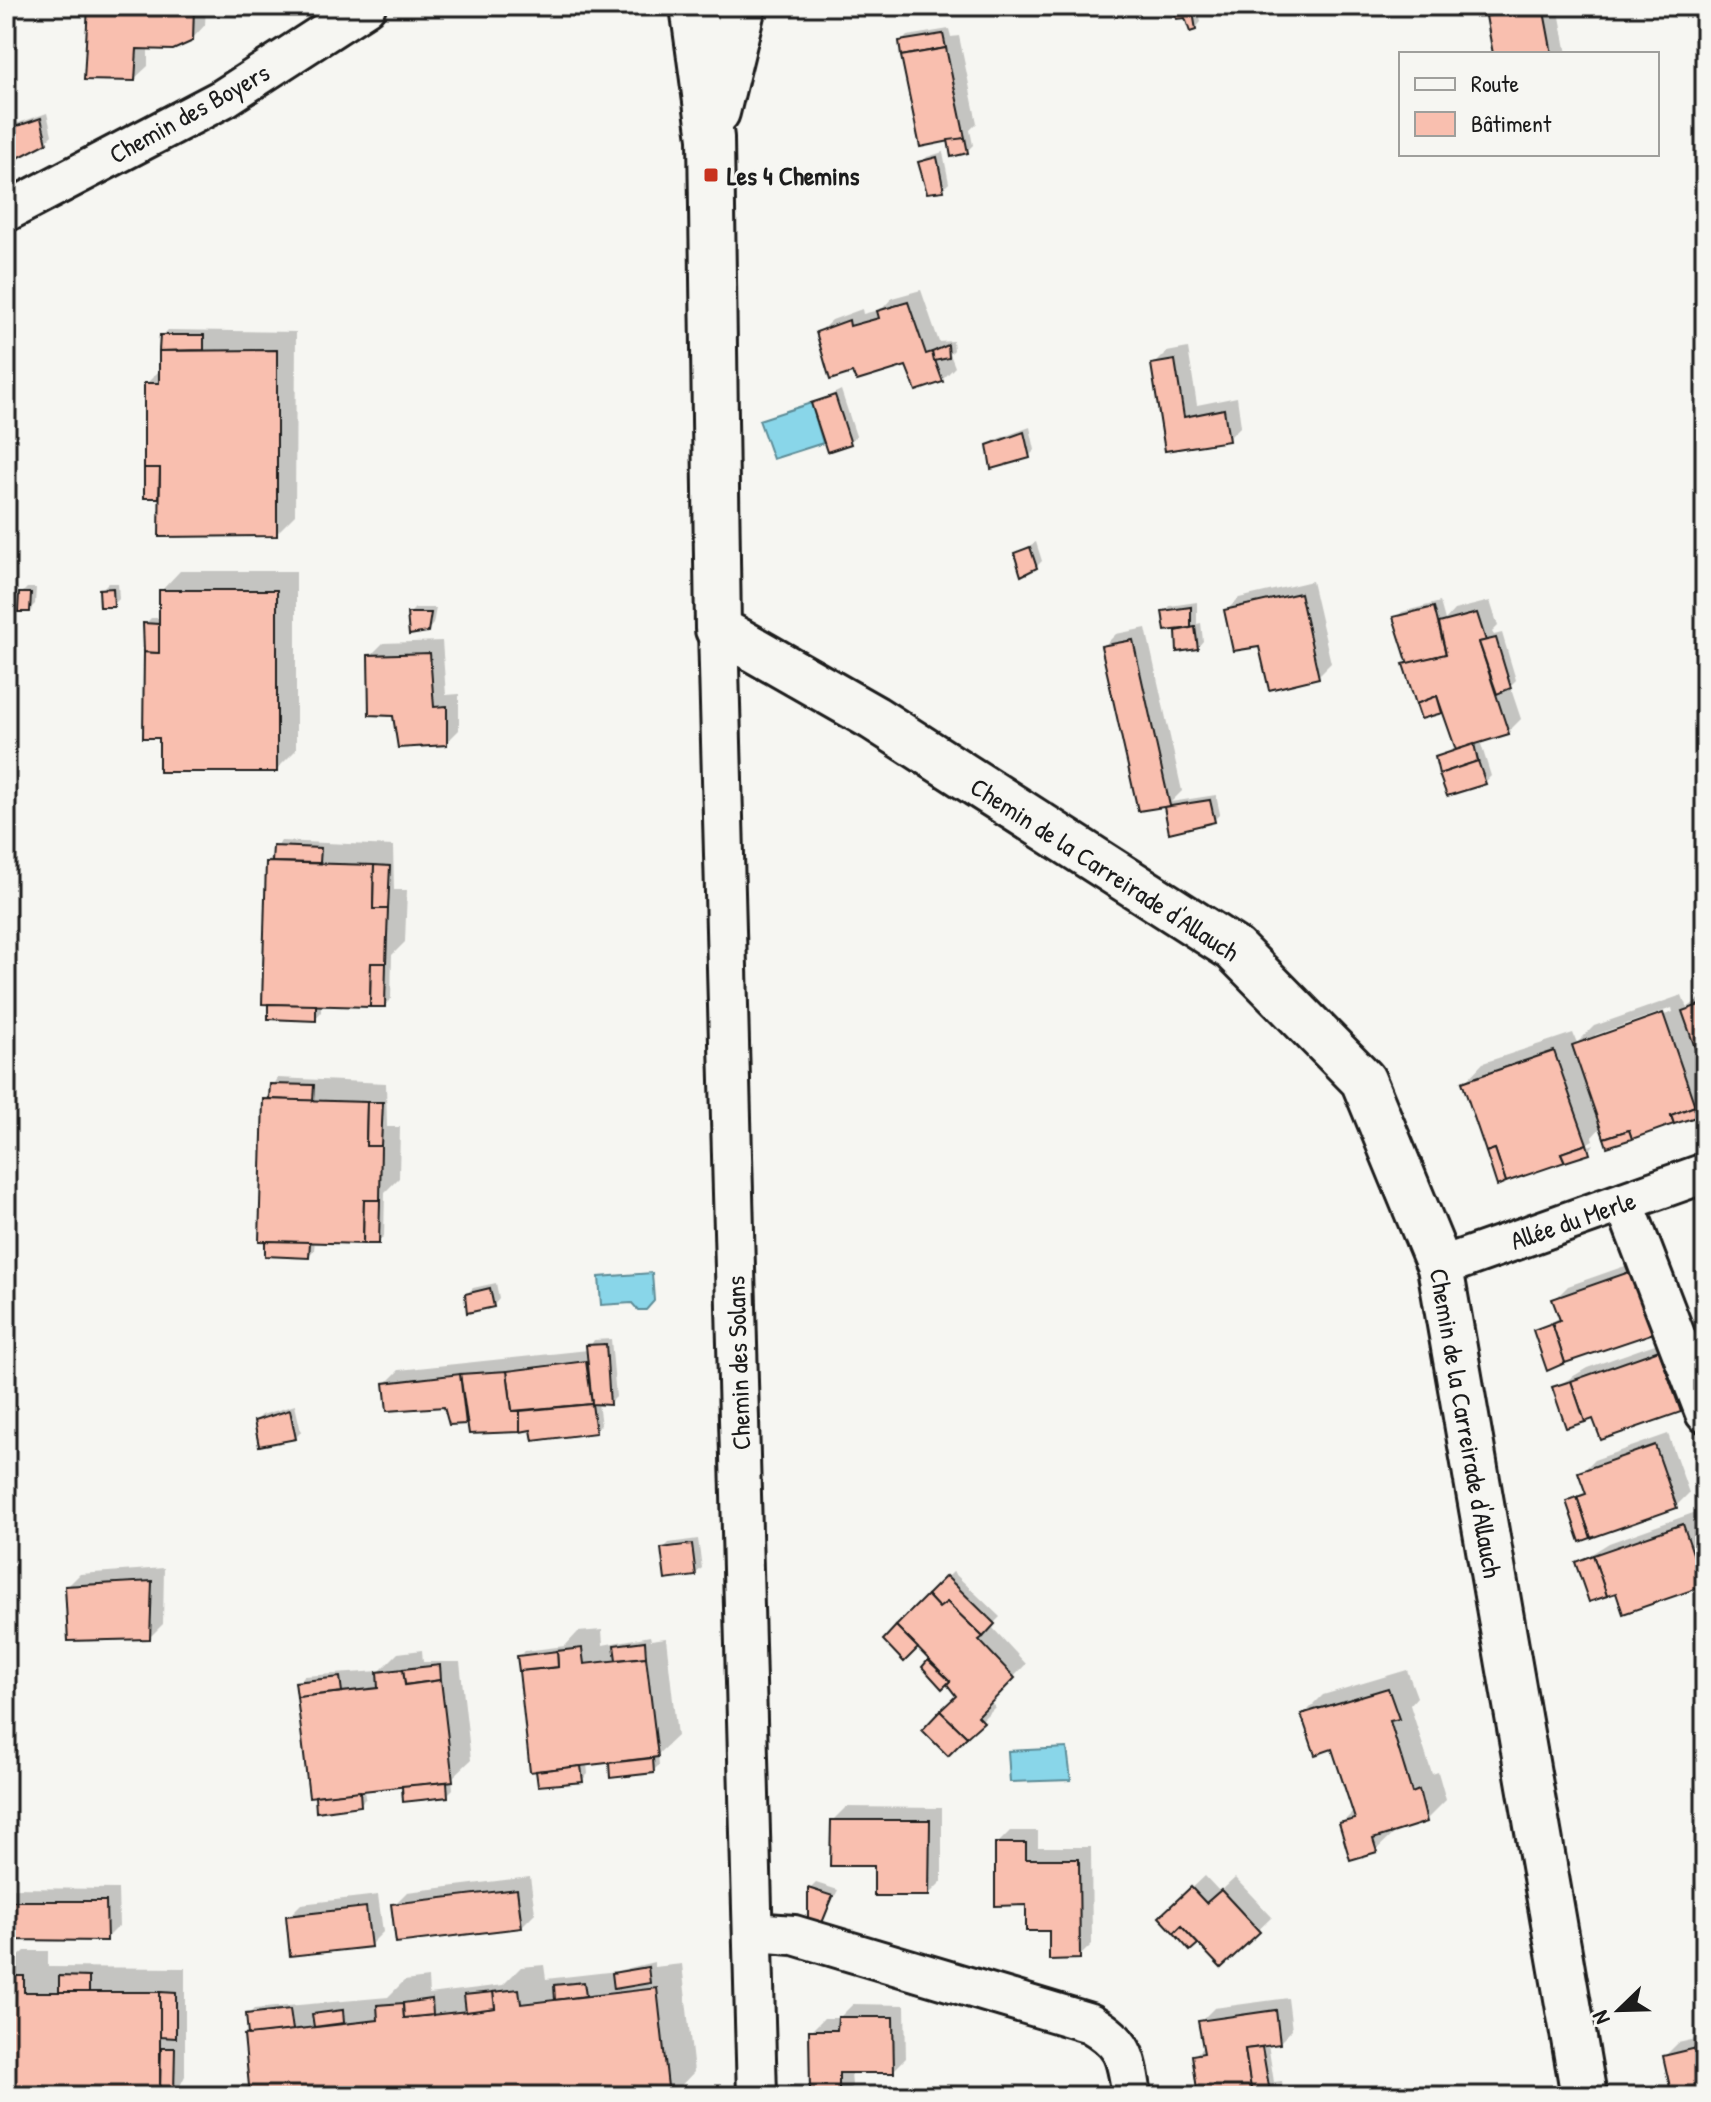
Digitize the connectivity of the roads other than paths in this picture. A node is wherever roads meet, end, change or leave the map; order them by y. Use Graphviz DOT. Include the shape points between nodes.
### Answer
graph roads {
  1 [pos="366,6"];
  2 [pos="693,6"];
  3 [pos="743,6"];
  4 [pos="711,138"];
  5 [pos="6,212"];
  6 [pos="718,629"];
  7 [pos="1705,1173"];
  8 [pos="1624,1202"];
  9 [pos="1440,1267"];
  10 [pos="1705,1413"];
  11 [pos="753,1932"];
  12 [pos="757,2096"];
  13 [pos="1132,2096"];
  14 [pos="1584,2096"];
  1 -- 5 [label="street, Chemin des Boyers" via="224,98"];
  2 -- 4 [label="street"];
  3 -- 4 [label="street"];
  4 -- 6 [label="street"];
  6 -- 9 [label="street, Chemin de la Carreirade d'Allauch" via="874,718 1234,949 1363,1080"];
  6 -- 11 [label="street, Chemin des Solans"];
  7 -- 8 [label="street, Allée du Merle"];
  8 -- 9 [label="street, Allée du Merle"];
  8 -- 10 [label="street"];
  9 -- 14 [label="street, Chemin de la Carreirade d'Allauch"];
  11 -- 12 [label="street, Chemin des Solans"];
  11 -- 13 [label="street" via="794,1935 1090,2023 1113,2036 1126,2058"];
}
